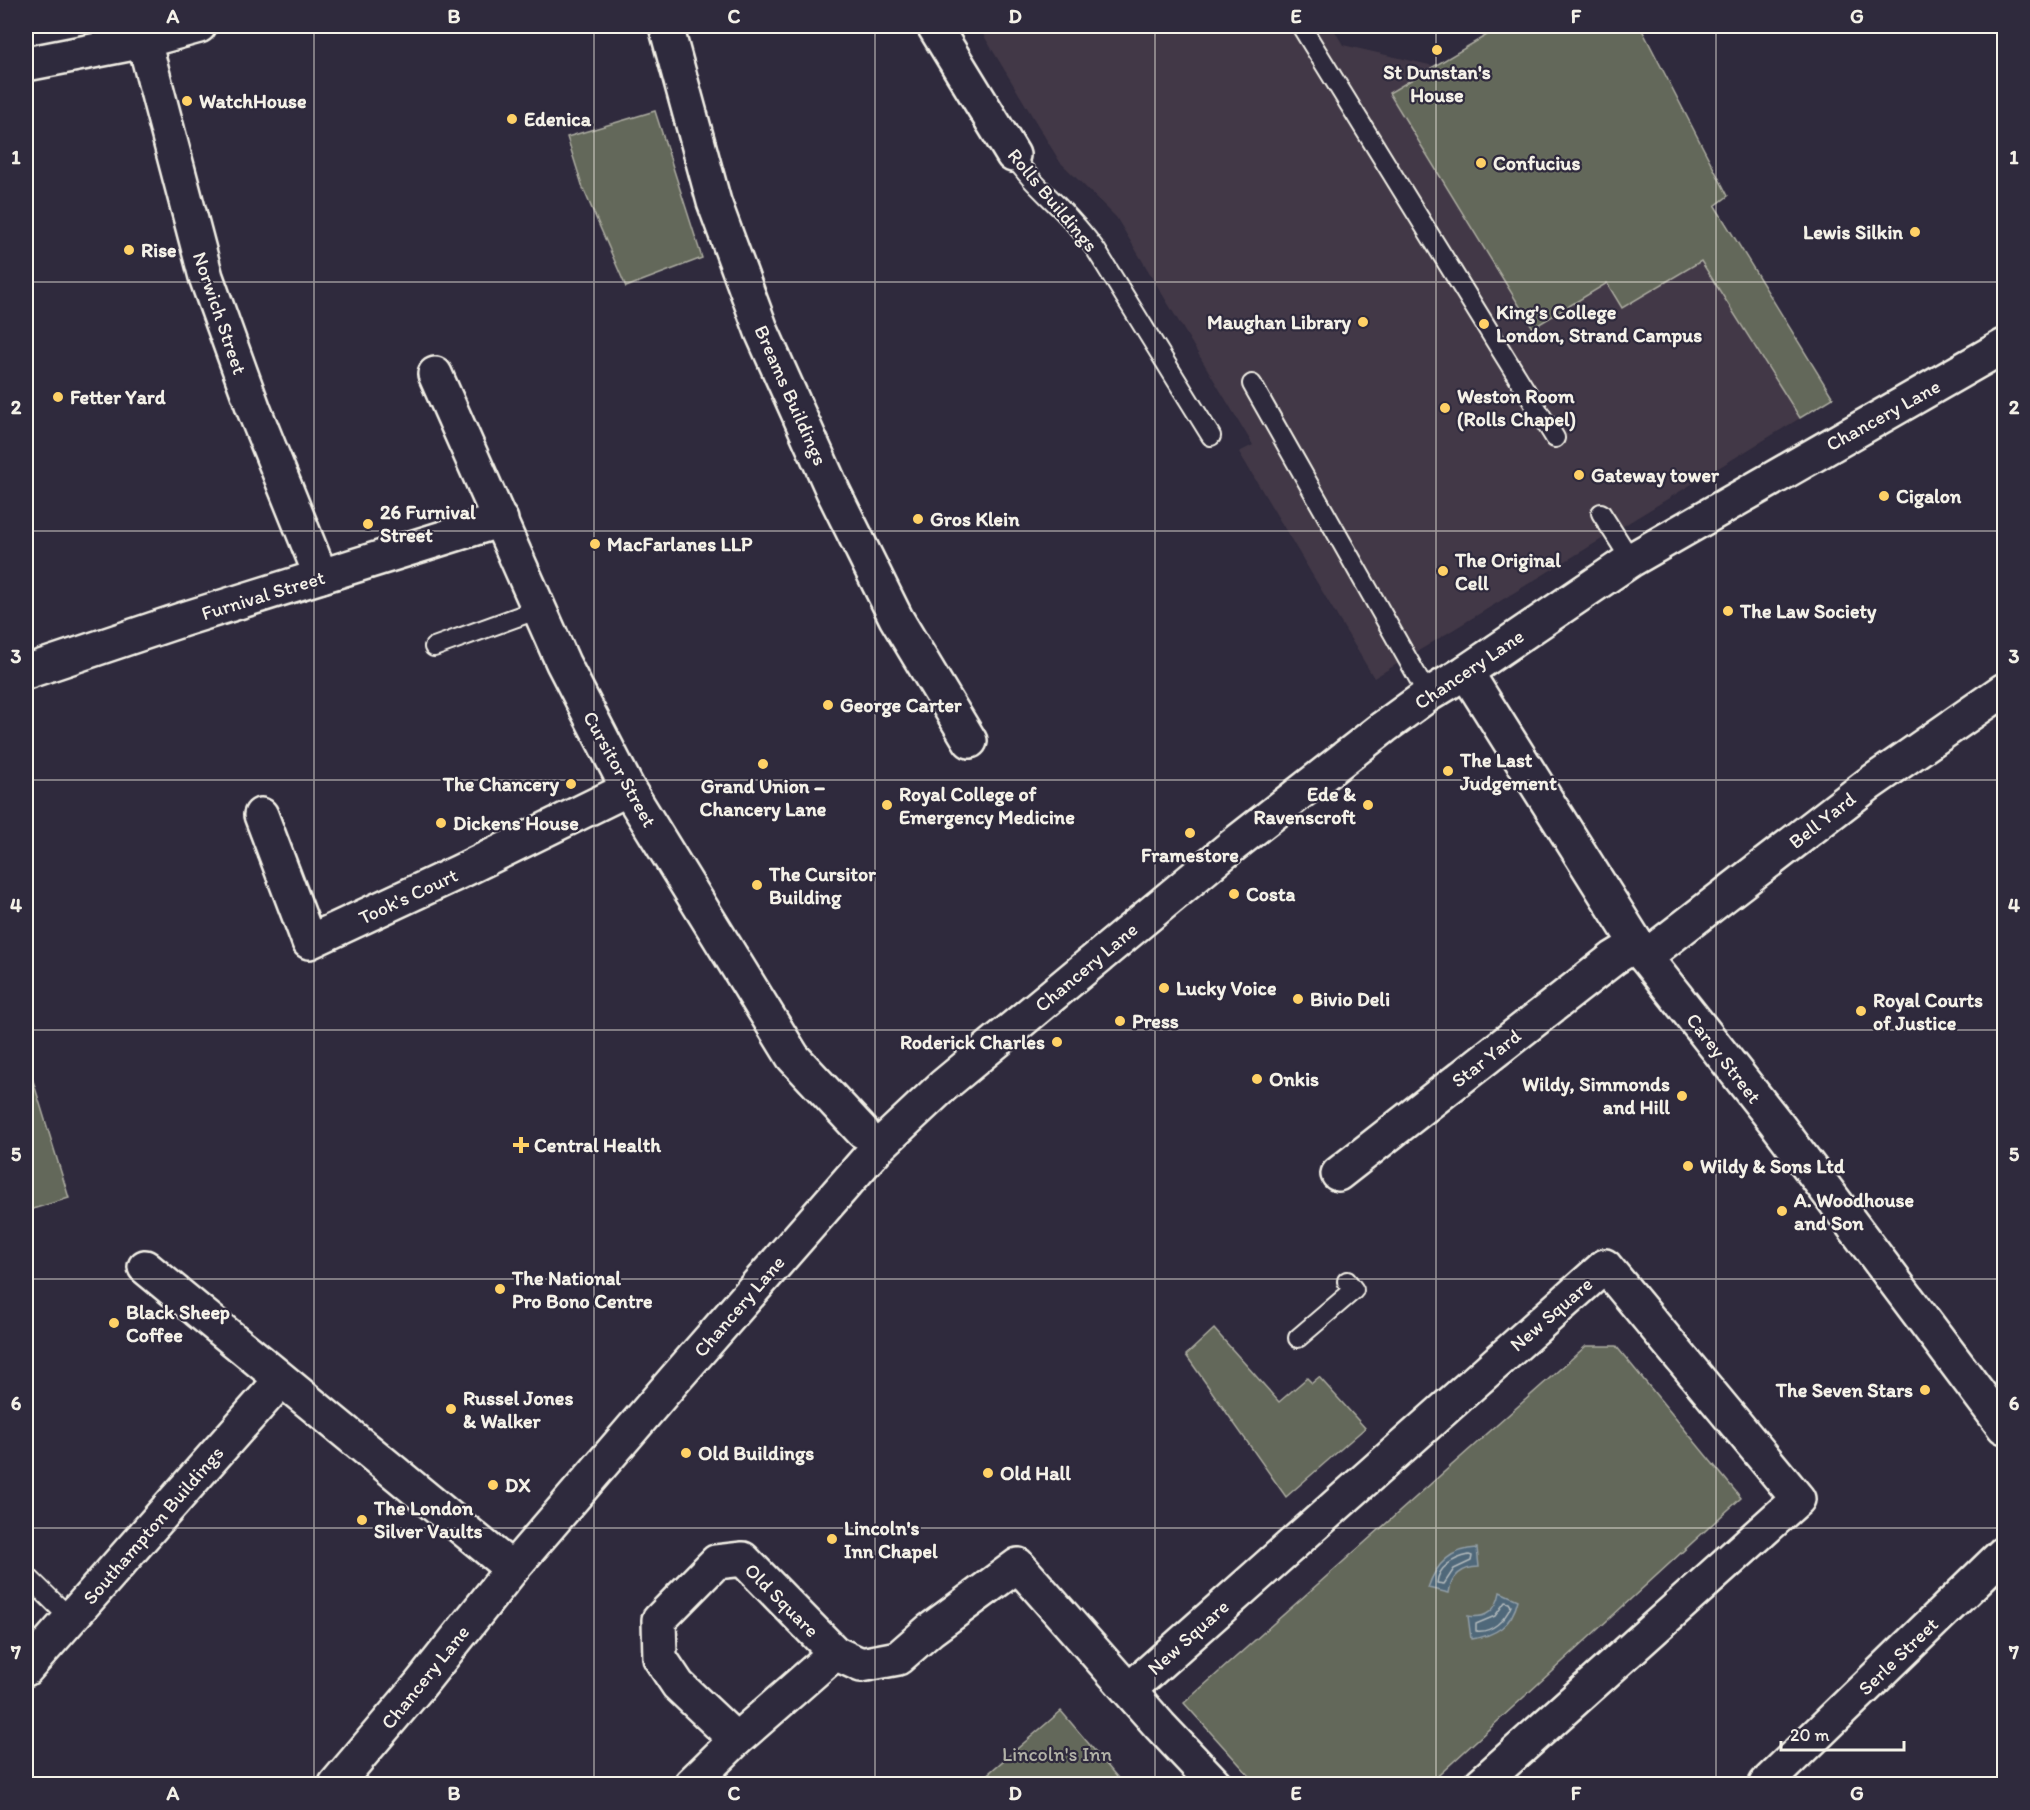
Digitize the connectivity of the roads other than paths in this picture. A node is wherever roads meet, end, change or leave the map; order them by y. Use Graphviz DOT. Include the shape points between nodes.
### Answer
graph roads {
  1 [pos="199,26"];
  2 [pos="666,26"];
  3 [pos="934,26"];
  4 [pos="1301,26"];
  5 [pos="144,42"];
  6 [pos="26,64"];
  7 [pos="1013,155"];
  8 [pos="2004,346"];
  9 [pos="435,374"];
  10 [pos="1252,384"];
  11 [pos="1211,436"];
  12 [pos="1555,438"];
  13 [pos="1601,513"];
  14 [pos="501,520"];
  15 [pos="1631,560"];
  16 [pos="321,576"];
  17 [pos="539,609"];
  18 [pos="434,647"];
  19 [pos="26,672"];
  20 [pos="1466,672"];
  21 [pos="2004,690"];
  22 [pos="1428,695"];
  23 [pos="970,741"];
  24 [pos="628,789"];
  25 [pos="261,815"];
  26 [pos="1641,951"];
  27 [pos="862,1131"];
  28 [pos="1338,1174"];
  29 [pos="145,1266"];
  30 [pos="1347,1281"];
  31 [pos="1298,1338"];
  32 [pos="281,1380"];
  33 [pos="2004,1427"];
  34 [pos="2004,1552"];
  35 [pos="512,1569"];
  36 [pos="26,1575"];
  37 [pos="71,1619"];
  38 [pos="835,1653"];
  39 [pos="26,1669"];
  40 [pos="1129,1690"];
  41 [pos="736,1740"];
  42 [pos="336,1785"];
  43 [pos="692,1785"];
  44 [pos="1215,1785"];
  45 [pos="1481,1785"];
  46 [pos="1766,1785"];
  1 -- 5 [label="street"];
  2 -- 23 [label="street, Breams Buildings" via="714,202 762,332 833,491 896,618"];
  3 -- 7 [label="street, Rolls Buildings"];
  4 -- 12 [label="lane"];
  5 -- 6 [label="street"];
  5 -- 16 [label="street, Norwich Street" via="206,278"];
  7 -- 11 [label="lane, Rolls Buildings" via="1022,170 1096,250"];
  8 -- 15 [label="street, Chancery Lane"];
  9 -- 14 [label="street, Cursitor Street"];
  10 -- 22 [label="lane"];
  13 -- 15 [label="lane"];
  14 -- 16 [label="street, Furnival Street"];
  14 -- 17 [label="street, Cursitor Street"];
  15 -- 20 [label="street, Chancery Lane"];
  16 -- 19 [label="street, Furnival Street"];
  17 -- 18 [label="lane"];
  17 -- 24 [label="street, Cursitor Street"];
  20 -- 22 [label="street, Chancery Lane"];
  20 -- 26 [label="street, Carey Street"];
  21 -- 26 [label="street, Bell Yard"];
  22 -- 35 [label="street, Chancery Lane" via="1126,933 943,1086 877,1148"];
  24 -- 25 [label="street, Took's Court" via="309,942"];
  24 -- 27 [label="street, Cursitor Street" via="793,1057"];
  26 -- 28 [label="street, Star Yard" via="1614,958"];
  26 -- 33 [label="street, Carey Street" via="1776,1123"];
  29 -- 32 [label="street"];
  30 -- 31 [label="lane" via="1354,1290"];
  32 -- 35 [label="street"];
  32 -- 37 [label="street, Southampton Buildings"];
  34 -- 46 [label="street, Serle Street"];
  35 -- 42 [label="street, Chancery Lane"];
  36 -- 37 [label="lane"];
  37 -- 39 [label="street, Southampton Buildings"];
  38 -- 40 [label="street" via="861,1665 898,1658 1018,1565"];
  38 -- 41 [label="street, Old Square"];
  38 -- 41 [label="street, Old Square" via="743,1559 716,1562 659,1620 660,1658 678,1684"];
  40 -- 44 [label="street, New Square"];
  40 -- 45 [label="street, New Square" via="1605,1266 1798,1499"];
  41 -- 43 [label="street, Old Square"];
}
